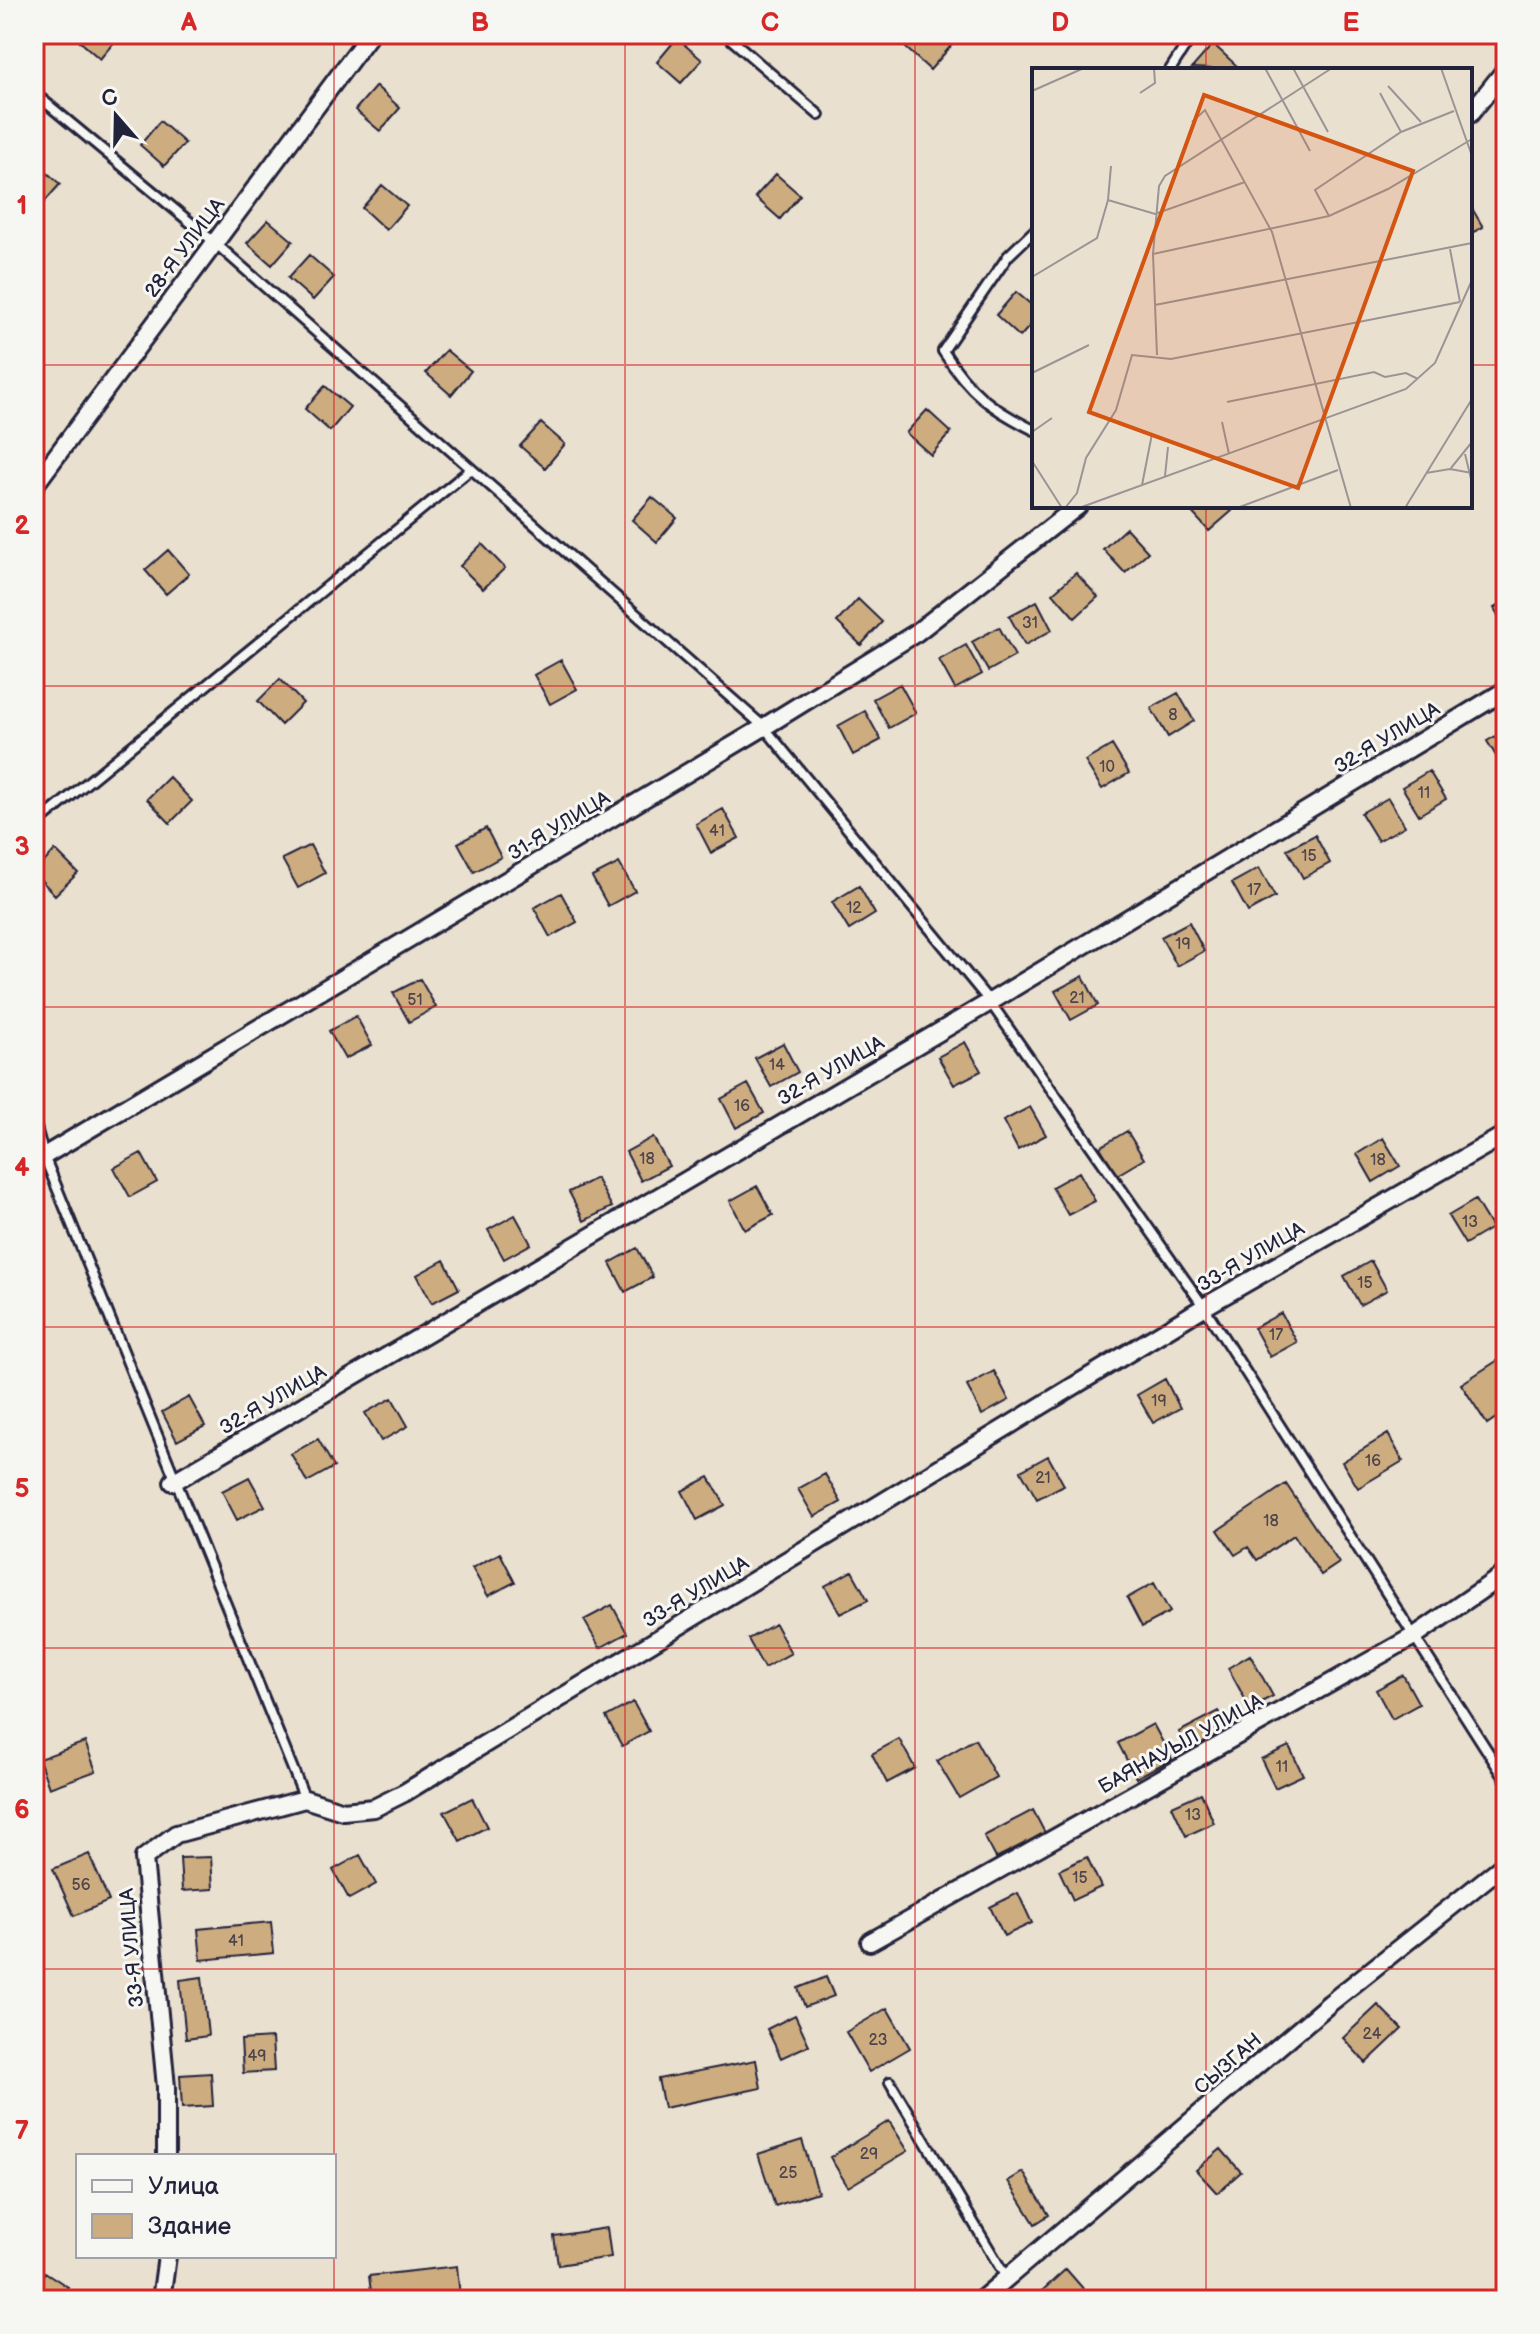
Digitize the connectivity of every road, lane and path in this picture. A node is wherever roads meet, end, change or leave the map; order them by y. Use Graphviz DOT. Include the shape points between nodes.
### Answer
graph roads {
  1 [pos="370,34"];
  2 [pos="725,34"];
  3 [pos="1193,34"];
  4 [pos="1171,68"];
  5 [pos="1506,69"];
  6 [pos="34,107"];
  7 [pos="1472,112"];
  8 [pos="819,115"];
  9 [pos="1032,233"];
  10 [pos="214,242"];
  11 [pos="1032,429"];
  12 [pos="470,470"];
  13 [pos="34,486"];
  14 [pos="1075,508"];
  15 [pos="1506,690"];
  16 [pos="764,727"];
  17 [pos="34,826"];
  18 [pos="990,1002"];
  19 [pos="34,1120"];
  20 [pos="1506,1134"];
  21 [pos="44,1156"];
  22 [pos="1204,1307"];
  23 [pos="173,1482"];
  24 [pos="1506,1573"];
  25 [pos="1416,1635"];
  26 [pos="1506,1780"];
  27 [pos="305,1799"];
  28 [pos="1506,1863"];
  29 [pos="870,1942"];
  30 [pos="890,2082"];
  31 [pos="166,2154"];
  32 [pos="167,2258"];
  33 [pos="1007,2280"];
  34 [pos="161,2300"];
  35 [pos="981,2300"];
  1 -- 10 [label="street, 28-Я УЛИЦА"];
  2 -- 8 [label="lane"];
  3 -- 4 [label="lane"];
  5 -- 7 [label="street"];
  6 -- 10 [label="lane" via="39,97"];
  9 -- 11 [label="lane" via="1008,256 943,351 992,409"];
  10 -- 12 [label="lane"];
  10 -- 13 [label="street, 28-Я УЛИЦА"];
  12 -- 16 [label="lane"];
  12 -- 17 [label="lane"];
  14 -- 16 [label="street, 31-Я УЛИЦА" via="916,633"];
  15 -- 18 [label="street, 32-Я УЛИЦА"];
  16 -- 18 [label="lane"];
  16 -- 21 [label="street, 31-Я УЛИЦА"];
  18 -- 22 [label="lane"];
  18 -- 23 [label="street, 32-Я УЛИЦА"];
  19 -- 21 [label="lane"];
  20 -- 22 [label="street, 33-Я УЛИЦА"];
  21 -- 23 [label="lane"];
  22 -- 25 [label="lane"];
  22 -- 27 [label="street, 33-Я УЛИЦА" via="404,1793 374,1808 343,1811"];
  23 -- 27 [label="lane"];
  24 -- 25 [label="street, БАЯНАУЫЛ УЛИЦА"];
  25 -- 26 [label="lane"];
  25 -- 29 [label="street, БАЯНАУЫЛ УЛИЦА"];
  27 -- 31 [label="street, 33-Я УЛИЦА" via="176,1834 144,1858 166,2087"];
  28 -- 33 [label="street, СЫЗГАН" via="1330,2003"];
  30 -- 33 [label="lane"];
  32 -- 34 [label="street"];
  33 -- 35 [label="street, СЫЗГАН"];
}
